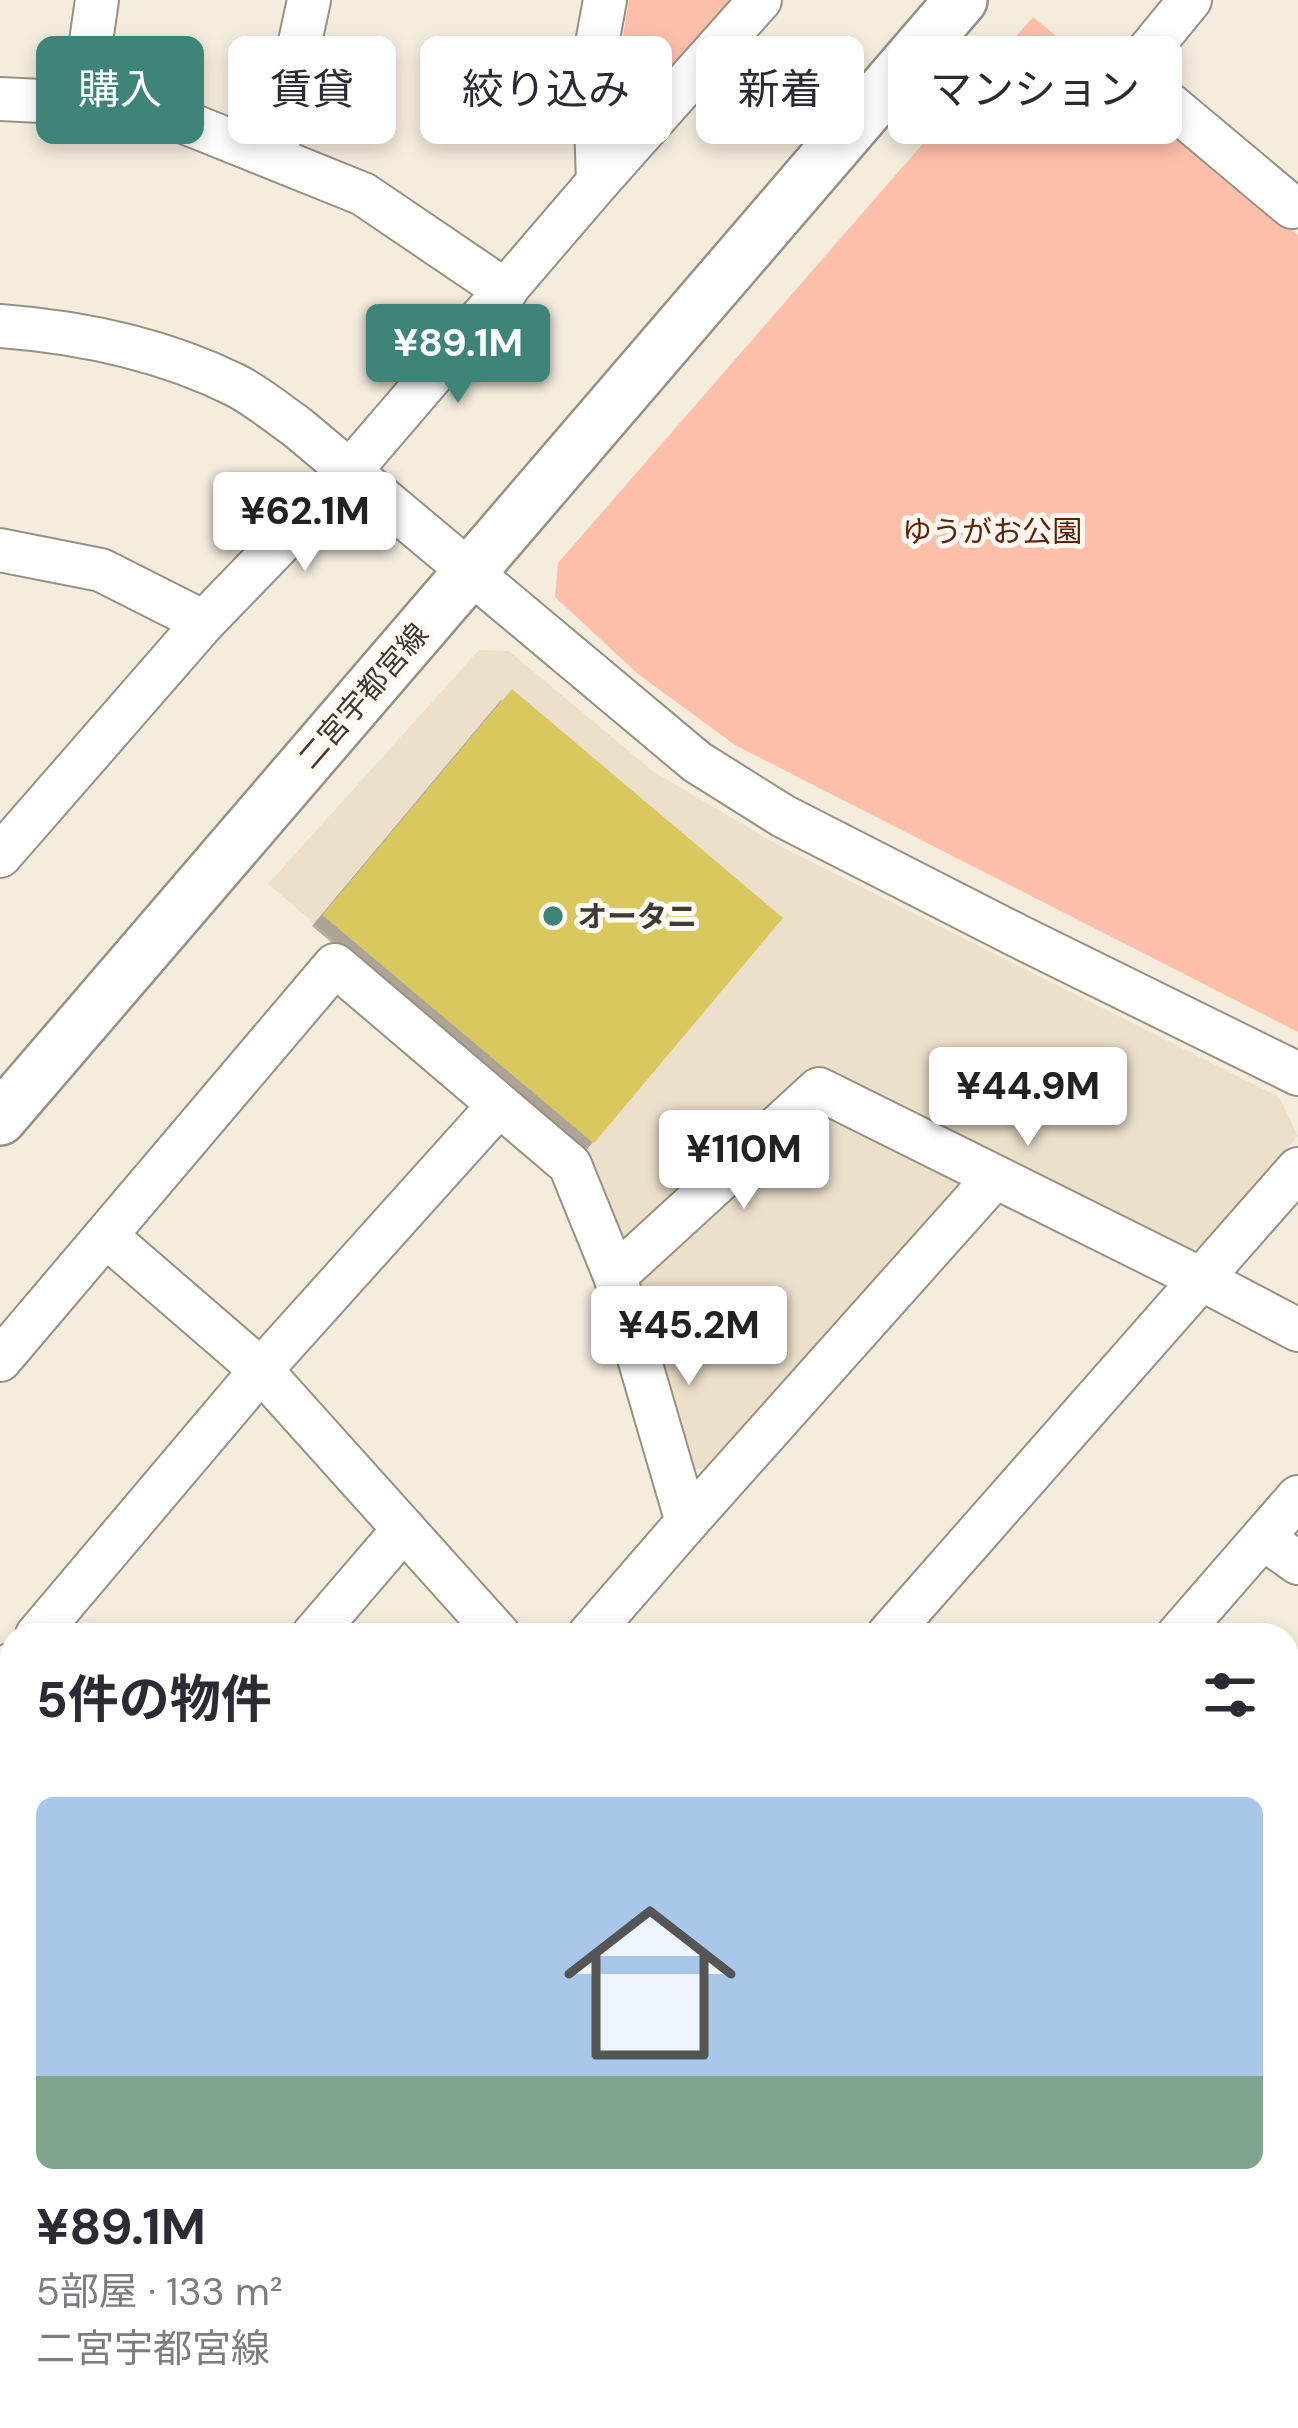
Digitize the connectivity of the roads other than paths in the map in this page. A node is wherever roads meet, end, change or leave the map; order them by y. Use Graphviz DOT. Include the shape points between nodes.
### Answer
graph roads {
  1 [pos="97,0"];
  2 [pos="309,0"];
  3 [pos="605,0"];
  4 [pos="760,0"];
  5 [pos="961,0"];
  6 [pos="1190,0"];
  7 [pos="92,36"];
  8 [pos="0,99"];
  9 [pos="36,101"];
  10 [pos="204,130"];
  11 [pos="275,158"];
  12 [pos="598,182"];
  13 [pos="1296,207"];
  14 [pos="506,291"];
  15 [pos="0,326"];
  16 [pos="350,471"];
  17 [pos="0,550"];
  18 [pos="470,571"];
  19 [pos="204,622"];
  20 [pos="0,856"];
  21 [pos="1298,1073"];
  22 [pos="499,1105"];
  23 [pos="0,1119"];
  24 [pos="1298,1169"];
  25 [pos="995,1177"];
  26 [pos="106,1236"];
  27 [pos="616,1276"];
  28 [pos="1201,1279"];
  29 [pos="1298,1330"];
  30 [pos="0,1360"];
  31 [pos="261,1370"];
  32 [pos="1298,1497"];
  33 [pos="687,1522"];
  34 [pos="404,1529"];
  35 [pos="1262,1538"];
  36 [pos="1298,1563"];
  37 [pos="47,1623"];
  38 [pos="323,1623"];
  39 [pos="488,1623"];
  40 [pos="599,1623"];
  41 [pos="899,1623"];
  42 [pos="1188,1623"];
  1 -- 7 [label="street"];
  2 -- 11 [label="street"];
  3 -- 12 [label="street" via="594,60"];
  4 -- 12 [label="street"];
  5 -- 18 [label="main road, 二宮宇都宮線"];
  6 -- 13 [label="street" via="1131,72"];
  8 -- 9 [label="street"];
  10 -- 11 [label="street"];
  11 -- 14 [label="street" via="363,194"];
  12 -- 14 [label="street"];
  14 -- 16 [label="street"];
  15 -- 16 [label="street" via="187,363 240,387"];
  16 -- 18 [label="street"];
  16 -- 19 [label="street"];
  17 -- 19 [label="street" via="101,570"];
  18 -- 21 [label="street" via="697,762 783,816"];
  18 -- 23 [label="main road, 二宮宇都宮線"];
  19 -- 20 [label="street"];
  22 -- 26 [label="street" via="335,965"];
  22 -- 27 [label="street" via="570,1166"];
  22 -- 31 [label="street"];
  24 -- 28 [label="street"];
  25 -- 27 [label="street" via="820,1090"];
  25 -- 28 [label="street"];
  25 -- 33 [label="street"];
  26 -- 30 [label="street"];
  26 -- 31 [label="street"];
  27 -- 33 [label="street"];
  28 -- 29 [label="street"];
  28 -- 41 [label="street"];
  31 -- 34 [label="street"];
  31 -- 37 [label="street"];
  32 -- 35 [label="street"];
  33 -- 40 [label="street"];
  34 -- 38 [label="street"];
  34 -- 39 [label="street"];
  35 -- 36 [label="street"];
  35 -- 42 [label="street"];
}
